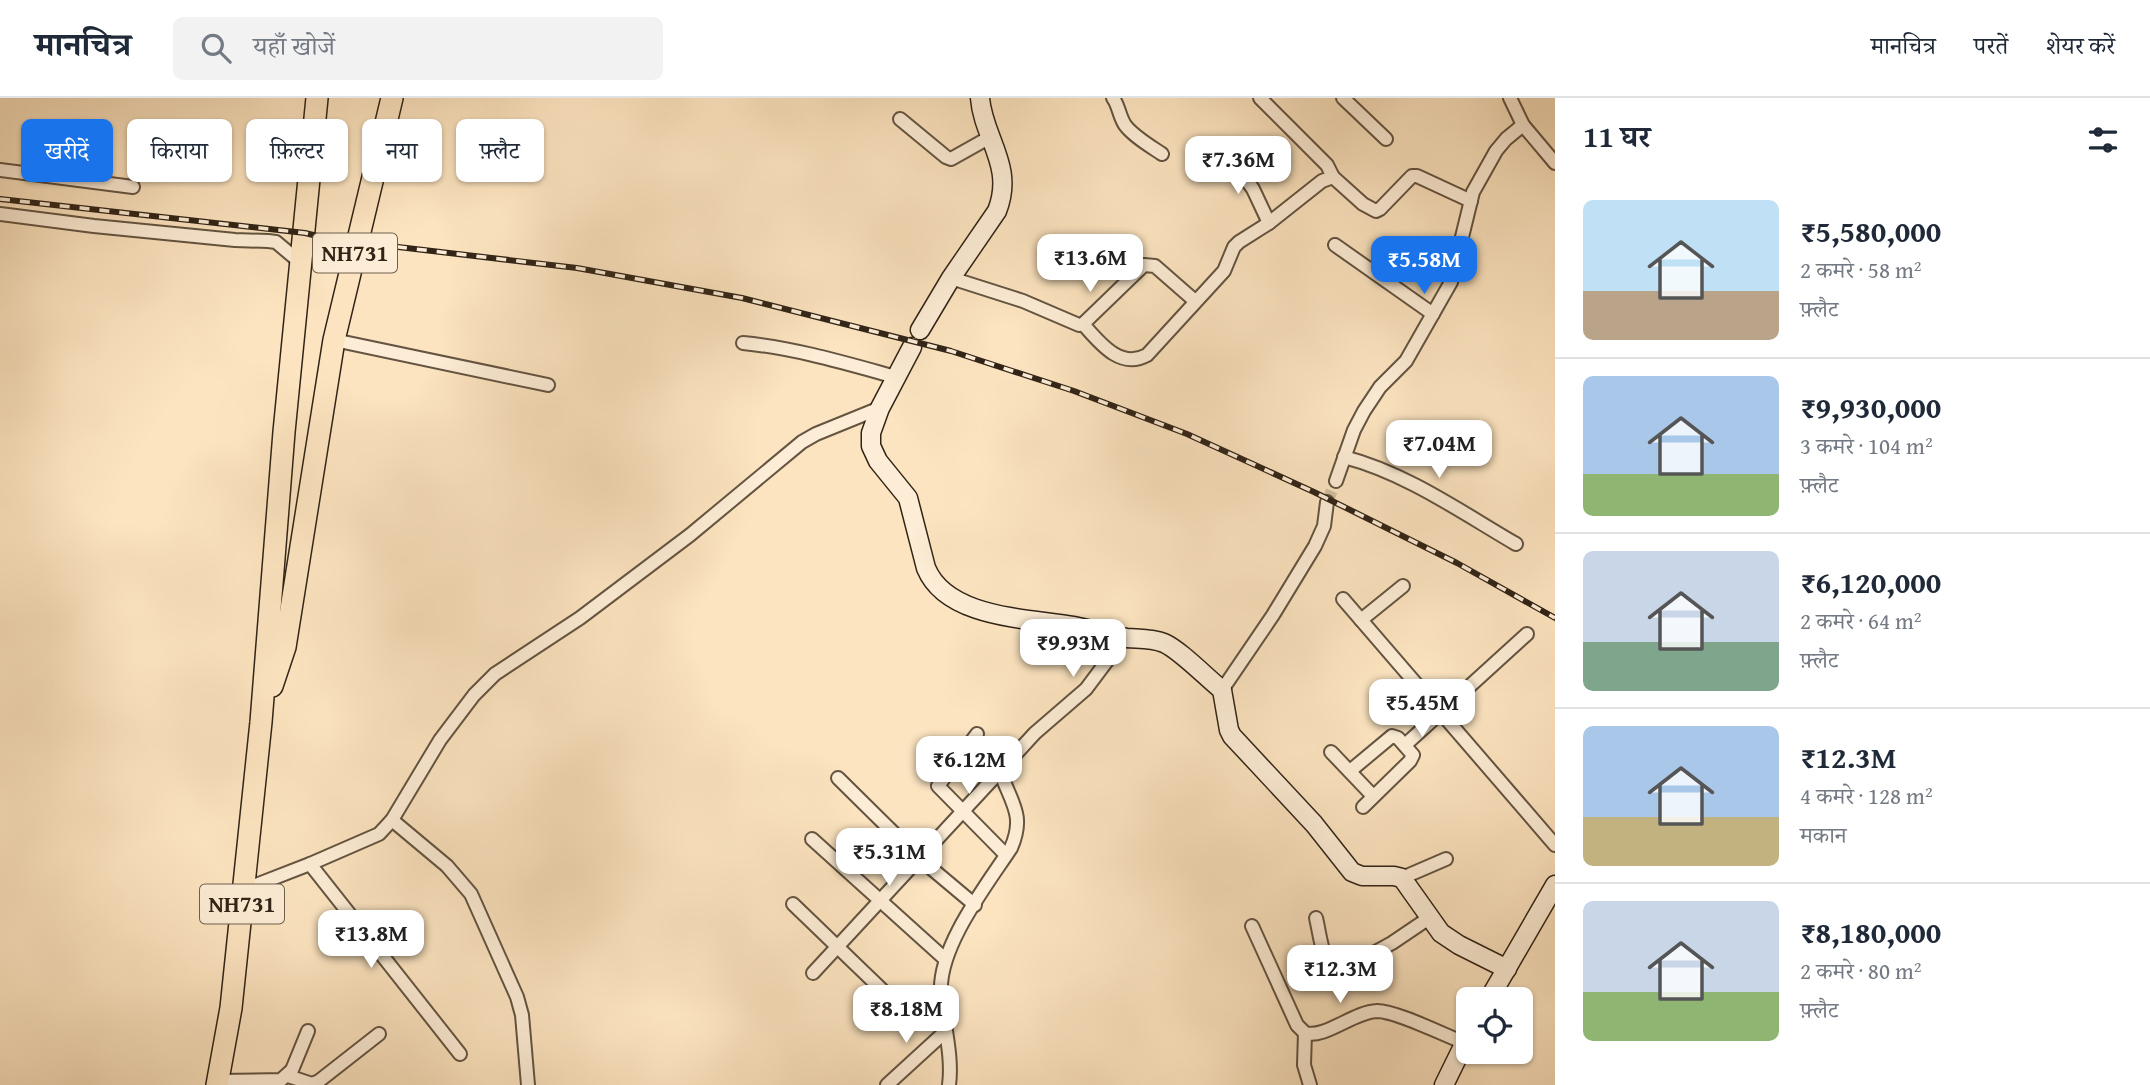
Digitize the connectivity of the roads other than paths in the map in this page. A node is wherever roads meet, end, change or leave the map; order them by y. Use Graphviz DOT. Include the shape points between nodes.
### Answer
graph roads {
  1 [pos="317,98"];
  2 [pos="391,98"];
  3 [pos="980,98"];
  4 [pos="1260,98"];
  5 [pos="1343,98"];
  6 [pos="1510,98"];
  7 [pos="1119,100"];
  8 [pos="900,119"];
  9 [pos="1523,125"];
  10 [pos="992,136"];
  11 [pos="1386,139"];
  12 [pos="1162,154"];
  13 [pos="1230,157"];
  14 [pos="1555,163"];
  15 [pos="0,170"];
  16 [pos="1333,177"];
  17 [pos="133,187"];
  18 [pos="1471,201"];
  19 [pos="0,214"];
  20 [pos="1269,223"];
  21 [pos="1335,245"];
  22 [pos="301,263"];
  23 [pos="951,278"];
  24 [pos="1195,301"];
  25 [pos="1433,314"];
  26 [pos="1083,324"];
  27 [pos="920,330"];
  28 [pos="334,340"];
  29 [pos="743,343"];
  30 [pos="912,347"];
  31 [pos="896,377"];
  32 [pos="548,385"];
  33 [pos="880,408"];
  34 [pos="1344,457"];
  35 [pos="1336,481"];
  36 [pos="1328,502"];
  37 [pos="1516,544"];
  38 [pos="1403,586"];
  39 [pos="1343,599"];
  40 [pos="1361,620"];
  41 [pos="1527,635"];
  42 [pos="1125,638"];
  43 [pos="1222,690"];
  44 [pos="1441,712"];
  45 [pos="261,722"];
  46 [pos="977,734"];
  47 [pos="1405,745"];
  48 [pos="1331,752"];
  49 [pos="1001,770"];
  50 [pos="1350,771"];
  51 [pos="838,778"];
  52 [pos="1373,796"];
  53 [pos="1363,807"];
  54 [pos="961,812"];
  55 [pos="392,820"];
  56 [pos="812,839"];
  57 [pos="1555,845"];
  58 [pos="1006,855"];
  59 [pos="919,858"];
  60 [pos="1446,859"];
  61 [pos="310,864"];
  62 [pos="1402,878"];
  63 [pos="1555,885"];
  64 [pos="243,890"];
  65 [pos="879,901"];
  66 [pos="793,904"];
  67 [pos="975,905"];
  68 [pos="1316,918"];
  69 [pos="1429,918"];
  70 [pos="1252,926"];
  71 [pos="837,947"];
  72 [pos="945,960"];
  73 [pos="1507,969"];
  74 [pos="813,973"];
  75 [pos="1496,987"];
  76 [pos="904,1011"];
  77 [pos="309,1031"];
  78 [pos="946,1031"];
  79 [pos="1305,1033"];
  80 [pos="379,1034"];
  81 [pos="1456,1037"];
  82 [pos="460,1055"];
  83 [pos="1456,1060"];
  84 [pos="288,1076"];
  85 [pos="218,1083"];
  86 [pos="528,1085"];
  87 [pos="887,1085"];
  88 [pos="949,1085"];
  89 [pos="1310,1085"];
  90 [pos="1444,1085"];
  1 -- 22 [label="highway, NH731"];
  2 -- 28 [label="highway, NH731"];
  3 -- 10 [label="street"];
  4 -- 16 [label="street" via="1327,165"];
  5 -- 11 [label="street"];
  6 -- 9 [label="street"];
  7 -- 12 [label="street" via="1127,128"];
  8 -- 10 [label="street" via="951,159"];
  9 -- 14 [label="street"];
  9 -- 18 [label="street" via="1496,151"];
  10 -- 23 [label="street" via="1002,175 1001,201"];
  13 -- 20 [label="street" via="1253,189"];
  15 -- 17 [label="street"];
  16 -- 18 [label="street" via="1376,211 1412,176"];
  16 -- 20 [label="street"];
  18 -- 25 [label="street" via="1455,270"];
  19 -- 22 [label="street" via="276,242"];
  20 -- 24 [label="street" via="1234,247 1224,271"];
  21 -- 25 [label="street"];
  22 -- 45 [label="highway, NH731"];
  23 -- 26 [label="street"];
  23 -- 27 [label="street"];
  24 -- 26 [label="street" via="1155,266 1144,265"];
  24 -- 26 [label="street" via="1138,360 1107,352"];
  25 -- 34 [label="street" via="1406,362 1364,411"];
  28 -- 32 [label="street"];
  28 -- 45 [label="highway, NH731" via="285,648"];
  29 -- 31 [label="street" via="816,355"];
  30 -- 31 [label="street"];
  31 -- 33 [label="street"];
  33 -- 42 [label="street" via="870,433 871,446 908,498 926,568 944,592 996,615"];
  33 -- 55 [label="street" via="802,442 690,535 495,674 440,740"];
  34 -- 35 [label="street"];
  34 -- 37 [label="street" via="1399,477"];
  36 -- 43 [label="street" via="1315,546"];
  38 -- 40 [label="street"];
  39 -- 40 [label="street"];
  40 -- 44 [label="street"];
  41 -- 44 [label="street"];
  42 -- 43 [label="street" via="1166,643"];
  42 -- 49 [label="street" via="1086,689"];
  43 -- 62 [label="street" via="1232,736 1352,872"];
  44 -- 47 [label="street"];
  44 -- 57 [label="street"];
  45 -- 64 [label="highway, NH731"];
  46 -- 54 [label="street" via="938,786"];
  47 -- 50 [label="street" via="1395,736 1389,737"];
  47 -- 52 [label="street" via="1412,759"];
  48 -- 50 [label="street"];
  49 -- 54 [label="street"];
  49 -- 58 [label="street" via="1019,822"];
  50 -- 52 [label="street"];
  51 -- 59 [label="street"];
  52 -- 53 [label="street"];
  54 -- 58 [label="street"];
  54 -- 59 [label="street"];
  55 -- 61 [label="street" via="370,839"];
  55 -- 86 [label="street" via="447,866 471,894 519,1006"];
  56 -- 65 [label="street"];
  58 -- 67 [label="street"];
  59 -- 65 [label="street"];
  59 -- 67 [label="street"];
  60 -- 62 [label="street"];
  61 -- 64 [label="street"];
  61 -- 82 [label="street"];
  62 -- 69 [label="street"];
  63 -- 73 [label="street"];
  64 -- 85 [label="highway, NH731"];
  65 -- 71 [label="street"];
  65 -- 72 [label="street"];
  66 -- 71 [label="street"];
  67 -- 72 [label="street"];
  68 -- 69 [label="street" via="1327,963 1337,973"];
  69 -- 73 [label="street" via="1441,933"];
  70 -- 79 [label="street"];
  71 -- 74 [label="street"];
  71 -- 76 [label="street"];
  72 -- 78 [label="street" via="941,991"];
  73 -- 75 [label="street"];
  77 -- 84 [label="street"];
  78 -- 87 [label="street"];
  78 -- 88 [label="street"];
  79 -- 81 [label="street" via="1318,1033 1363,1012 1381,1011"];
  79 -- 89 [label="street" via="1304,1065"];
  80 -- 84 [label="street" via="319,1081 312,1084"];
  83 -- 90 [label="street"];
  84 -- 85 [label="street"];
}
